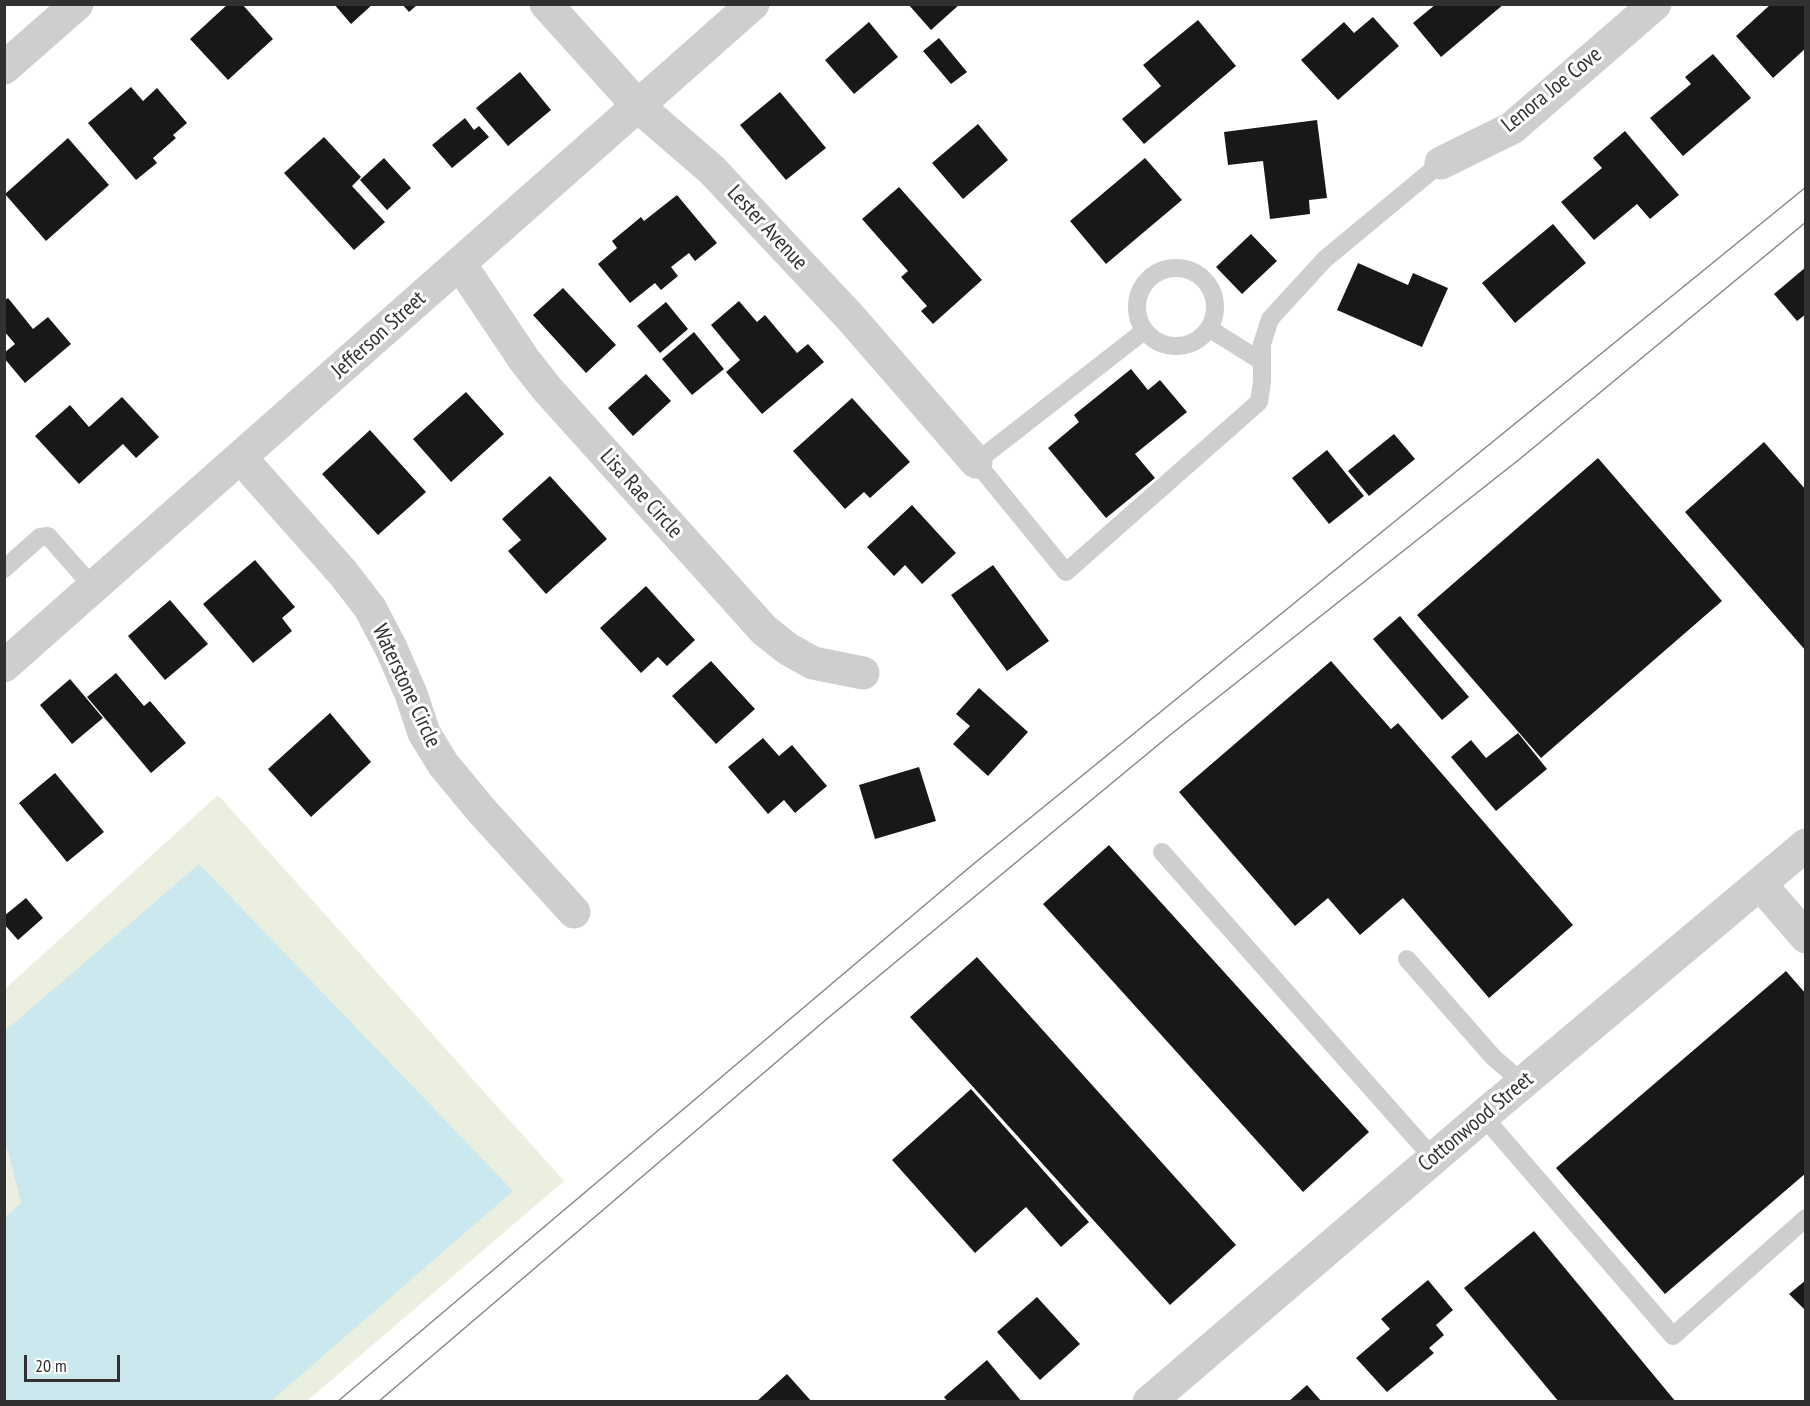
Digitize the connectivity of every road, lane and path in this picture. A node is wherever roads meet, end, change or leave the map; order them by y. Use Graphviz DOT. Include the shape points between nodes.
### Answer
graph roads {
  1 [pos="77,4"];
  2 [pos="546,4"];
  3 [pos="753,4"];
  4 [pos="1655,4"];
  5 [pos="4,68"];
  6 [pos="639,107"];
  7 [pos="1441,163"];
  8 [pos="460,264"];
  9 [pos="1210,329"];
  10 [pos="1144,331"];
  11 [pos="1261,361"];
  12 [pos="241,458"];
  13 [pos="976,462"];
  14 [pos="4,569"];
  15 [pos="94,588"];
  16 [pos="4,666"];
  17 [pos="863,673"];
  18 [pos="1806,845"];
  19 [pos="1162,852"];
  20 [pos="1760,884"];
  21 [pos="574,912"];
  22 [pos="1806,937"];
  23 [pos="1407,959"];
  24 [pos="1523,1083"];
  25 [pos="1483,1116"];
  26 [pos="1434,1159"];
  27 [pos="1806,1218"];
  28 [pos="1149,1401"];
  1 -- 5 [label="street"];
  2 -- 6 [label="street, Lester Avenue"];
  3 -- 6 [label="street, Jefferson Street"];
  4 -- 7 [label="street, Lenora Joe Cove" via="1512,128"];
  6 -- 8 [label="street, Jefferson Street"];
  6 -- 13 [label="street, Lester Avenue" via="712,170 850,317"];
  7 -- 11 [label="lane" via="1325,259 1281,305 1270,319"];
  8 -- 12 [label="street, Jefferson Street"];
  8 -- 17 [label="street, Lisa Rae Circle" via="548,390 764,630 813,663"];
  9 -- 10 [label="lane" via="1200,340 1170,347 1156,342"];
  9 -- 10 [label="lane" via="1216,314 1209,284 1197,273 1183,268 1153,275 1142,287 1137,301"];
  9 -- 11 [label="lane"];
  10 -- 13 [label="lane"];
  11 -- 13 [label="lane" via="1259,402 1066,572"];
  12 -- 15 [label="street, Jefferson Street"];
  12 -- 21 [label="street, Waterstone Circle" via="344,573 370,608 411,694 424,733 443,764"];
  14 -- 15 [label="lane" via="40,537 48,536"];
  15 -- 16 [label="street, Jefferson Street"];
  18 -- 20 [label="street, Cottonwood Street"];
  19 -- 26 [label="lane"];
  20 -- 22 [label="street"];
  20 -- 24 [label="street, Cottonwood Street"];
  23 -- 24 [label="lane" via="1493,1057"];
  24 -- 25 [label="street, Cottonwood Street"];
  25 -- 26 [label="street, Cottonwood Street"];
  25 -- 27 [label="lane" via="1673,1336"];
  26 -- 28 [label="street, Cottonwood Street"];
}
